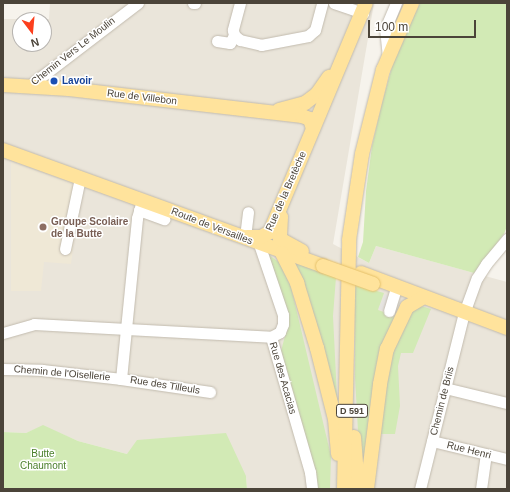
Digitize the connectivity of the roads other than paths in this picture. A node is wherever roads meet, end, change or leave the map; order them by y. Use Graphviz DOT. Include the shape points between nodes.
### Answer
graph roads {
  1 [pos="138,3"];
  2 [pos="240,3"];
  3 [pos="322,3"];
  4 [pos="334,3"];
  5 [pos="396,3"];
  6 [pos="412,3"];
  7 [pos="360,7"];
  8 [pos="234,35"];
  9 [pos="217,41"];
  10 [pos="388,57"];
  11 [pos="6,86"];
  12 [pos="29,86"];
  13 [pos="271,112"];
  14 [pos="313,129"];
  15 [pos="3,150"];
  16 [pos="80,178"];
  17 [pos="285,197"];
  18 [pos="141,205"];
  19 [pos="248,212"];
  20 [pos="164,219"];
  21 [pos="250,239"];
  22 [pos="507,240"];
  23 [pos="65,249"];
  24 [pos="282,253"];
  25 [pos="323,263"];
  26 [pos="373,281"];
  27 [pos="396,291"];
  28 [pos="422,298"];
  29 [pos="389,311"];
  30 [pos="464,313"];
  31 [pos="507,328"];
  32 [pos="127,330"];
  33 [pos="3,333"];
  34 [pos="346,333"];
  35 [pos="271,337"];
  36 [pos="3,369"];
  37 [pos="120,379"];
  38 [pos="445,388"];
  39 [pos="210,392"];
  40 [pos="507,403"];
  41 [pos="432,441"];
  42 [pos="486,454"];
  43 [pos="507,459"];
  44 [pos="312,489"];
  45 [pos="341,489"];
  46 [pos="344,489"];
  47 [pos="358,489"];
  48 [pos="367,489"];
  49 [pos="420,489"];
  50 [pos="481,489"];
  1 -- 12 [label="street, Chemin Vers Le Moulin"];
  2 -- 8 [label="street"];
  3 -- 8 [label="street" via="315,30 308,36 261,45 240,40"];
  4 -- 7 [label="street"];
  5 -- 10 [label="street" via="385,29"];
  6 -- 10 [label="main road, D 591"];
  7 -- 13 [label="main road, Rue de Villebon" via="325,85 305,103"];
  7 -- 14 [label="main road"];
  8 -- 9 [label="street" via="230,43"];
  10 -- 34 [label="main road, D 591" via="362,154 349,240"];
  11 -- 12 [label="main road, Rue de Villebon"];
  12 -- 13 [label="main road, Rue de Villebon"];
  13 -- 14 [label="main road, Rue de Villebon" via="308,118"];
  14 -- 17 [label="main road, Rue de la Bretèche"];
  15 -- 16 [label="main road, Route de Versailles"];
  16 -- 18 [label="main road, Route de Versailles"];
  16 -- 23 [label="street"];
  17 -- 21 [label="main road, Rue de la Bretèche" via="266,236"];
  17 -- 25 [label="main road" via="279,227 280,240"];
  18 -- 20 [label="street"];
  18 -- 21 [label="main road, Route de Versailles"];
  18 -- 32 [label="street, Chemin de l'Oisellerie"];
  19 -- 21 [label="street"];
  21 -- 24 [label="main road, Route de Versailles"];
  21 -- 35 [label="street" via="283,315 280,332"];
  22 -- 30 [label="street, Chemin de Briis" via="480,273"];
  24 -- 25 [label="main road, Route de Versailles"];
  24 -- 45 [label="main road" via="297,283 327,385 334,419"];
  25 -- 26 [label="main road, Route de Versailles, bridge"];
  25 -- 26 [label="main road, Route de Versailles" via="353,271"];
  26 -- 27 [label="main road, Route de Versailles"];
  26 -- 28 [label="main road, Route de Versailles"];
  27 -- 28 [label="main road, Route de Versailles"];
  27 -- 29 [label="street"];
  28 -- 30 [label="main road, Route de Versailles"];
  28 -- 48 [label="main road" via="407,307 387,349"];
  30 -- 31 [label="main road, Route de Versailles"];
  30 -- 38 [label="street, Chemin de Briis"];
  32 -- 33 [label="street, Rue des Acacias" via="34,324"];
  32 -- 35 [label="street, Rue des Acacias"];
  32 -- 37 [label="street, Chemin de l'Oisellerie"];
  34 -- 46 [label="main road, D 591"];
  34 -- 47 [label="main road, D 591"];
  35 -- 44 [label="street, Rue des Acacias" via="310,472"];
  36 -- 37 [label="street, Chemin de l'Oisellerie" via="42,370"];
  37 -- 39 [label="street, Rue des Tilleuls"];
  38 -- 40 [label="street"];
  38 -- 41 [label="street, Chemin de Briis"];
  41 -- 42 [label="street, Rue Henri"];
  41 -- 49 [label="street, Chemin de Briis"];
  42 -- 43 [label="street, Rue Henri"];
  42 -- 50 [label="street"];
}
